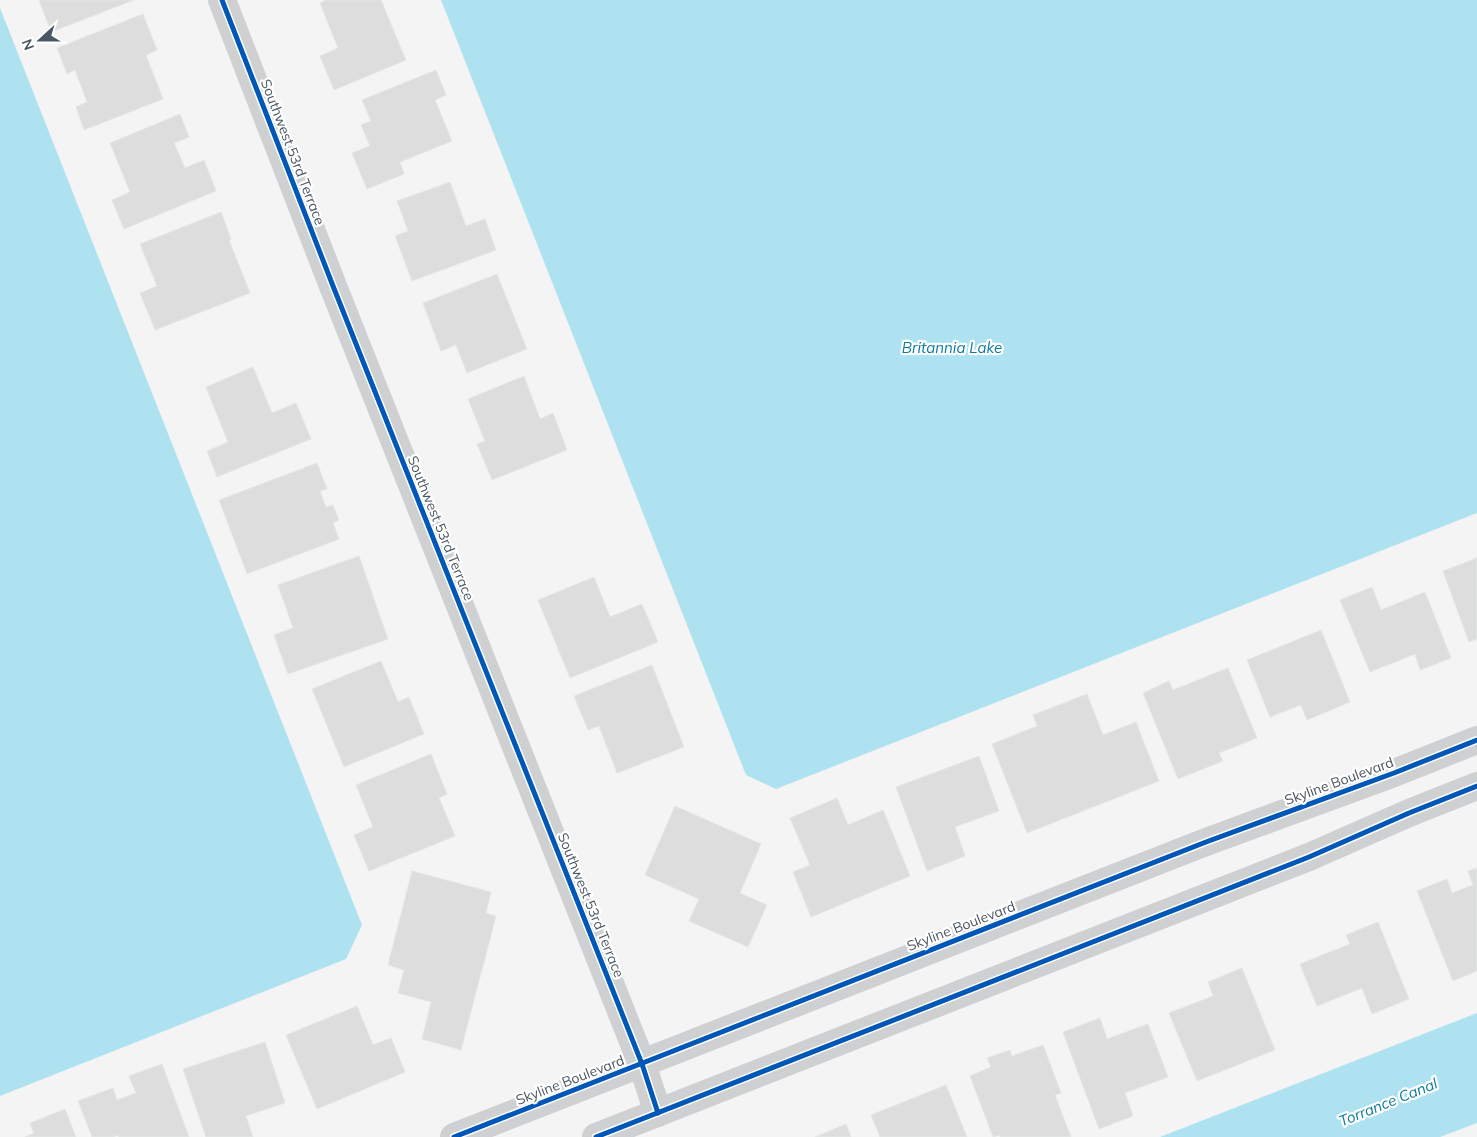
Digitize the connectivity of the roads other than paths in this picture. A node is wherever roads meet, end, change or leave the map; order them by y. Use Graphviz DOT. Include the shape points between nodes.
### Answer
graph roads {
  1 [pos="222,0"];
  2 [pos="1477,740"];
  3 [pos="1477,786"];
  4 [pos="642,1064"];
  5 [pos="658,1113"];
  6 [pos="454,1137"];
  7 [pos="596,1137"];
  1 -- 4 [label="street, Southwest 53rd Terrace"];
  2 -- 4 [label="street, Skyline Boulevard" via="1206,842"];
  3 -- 5 [label="street" via="1409,812 1309,857"];
  4 -- 5 [label="street, Southwest 53rd Terrace"];
  4 -- 6 [label="street, Skyline Boulevard"];
  5 -- 7 [label="street"];
}
